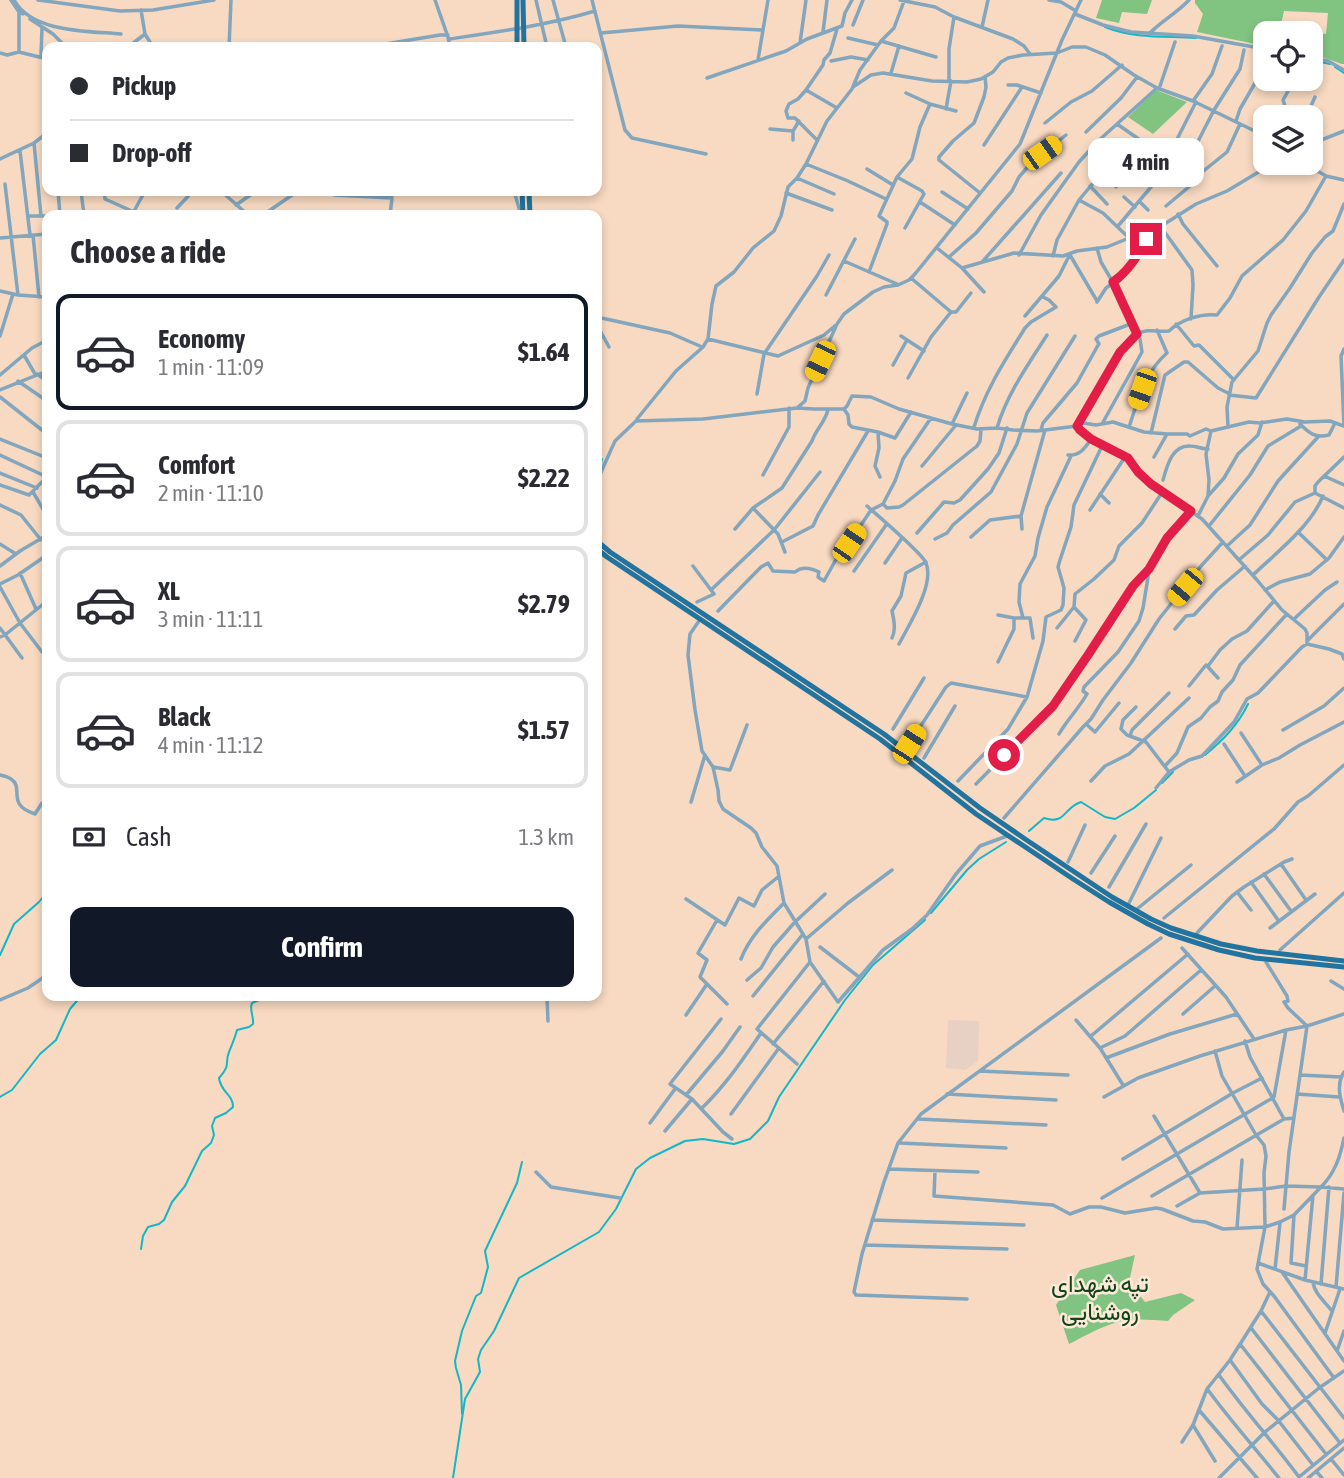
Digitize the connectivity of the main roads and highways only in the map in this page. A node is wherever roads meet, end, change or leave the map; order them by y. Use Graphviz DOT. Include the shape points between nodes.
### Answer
graph roads {
  1 [pos="517,0"];
  2 [pos="523,0"];
  3 [pos="520,27"];
  4 [pos="518,42"];
  5 [pos="523,42"];
  6 [pos="602,545"];
  7 [pos="602,553"];
  8 [pos="1344,961"];
  9 [pos="1344,967"];
  1 -- 3 [label="main road"];
  2 -- 3 [label="main road"];
  3 -- 4 [label="main road"];
  3 -- 5 [label="main road"];
  6 -- 8 [label="main road" via="884,734 1028,841 1151,919 1221,944"];
  7 -- 9 [label="main road" via="880,739 976,814 1109,902 1169,934 1219,950"];
}
